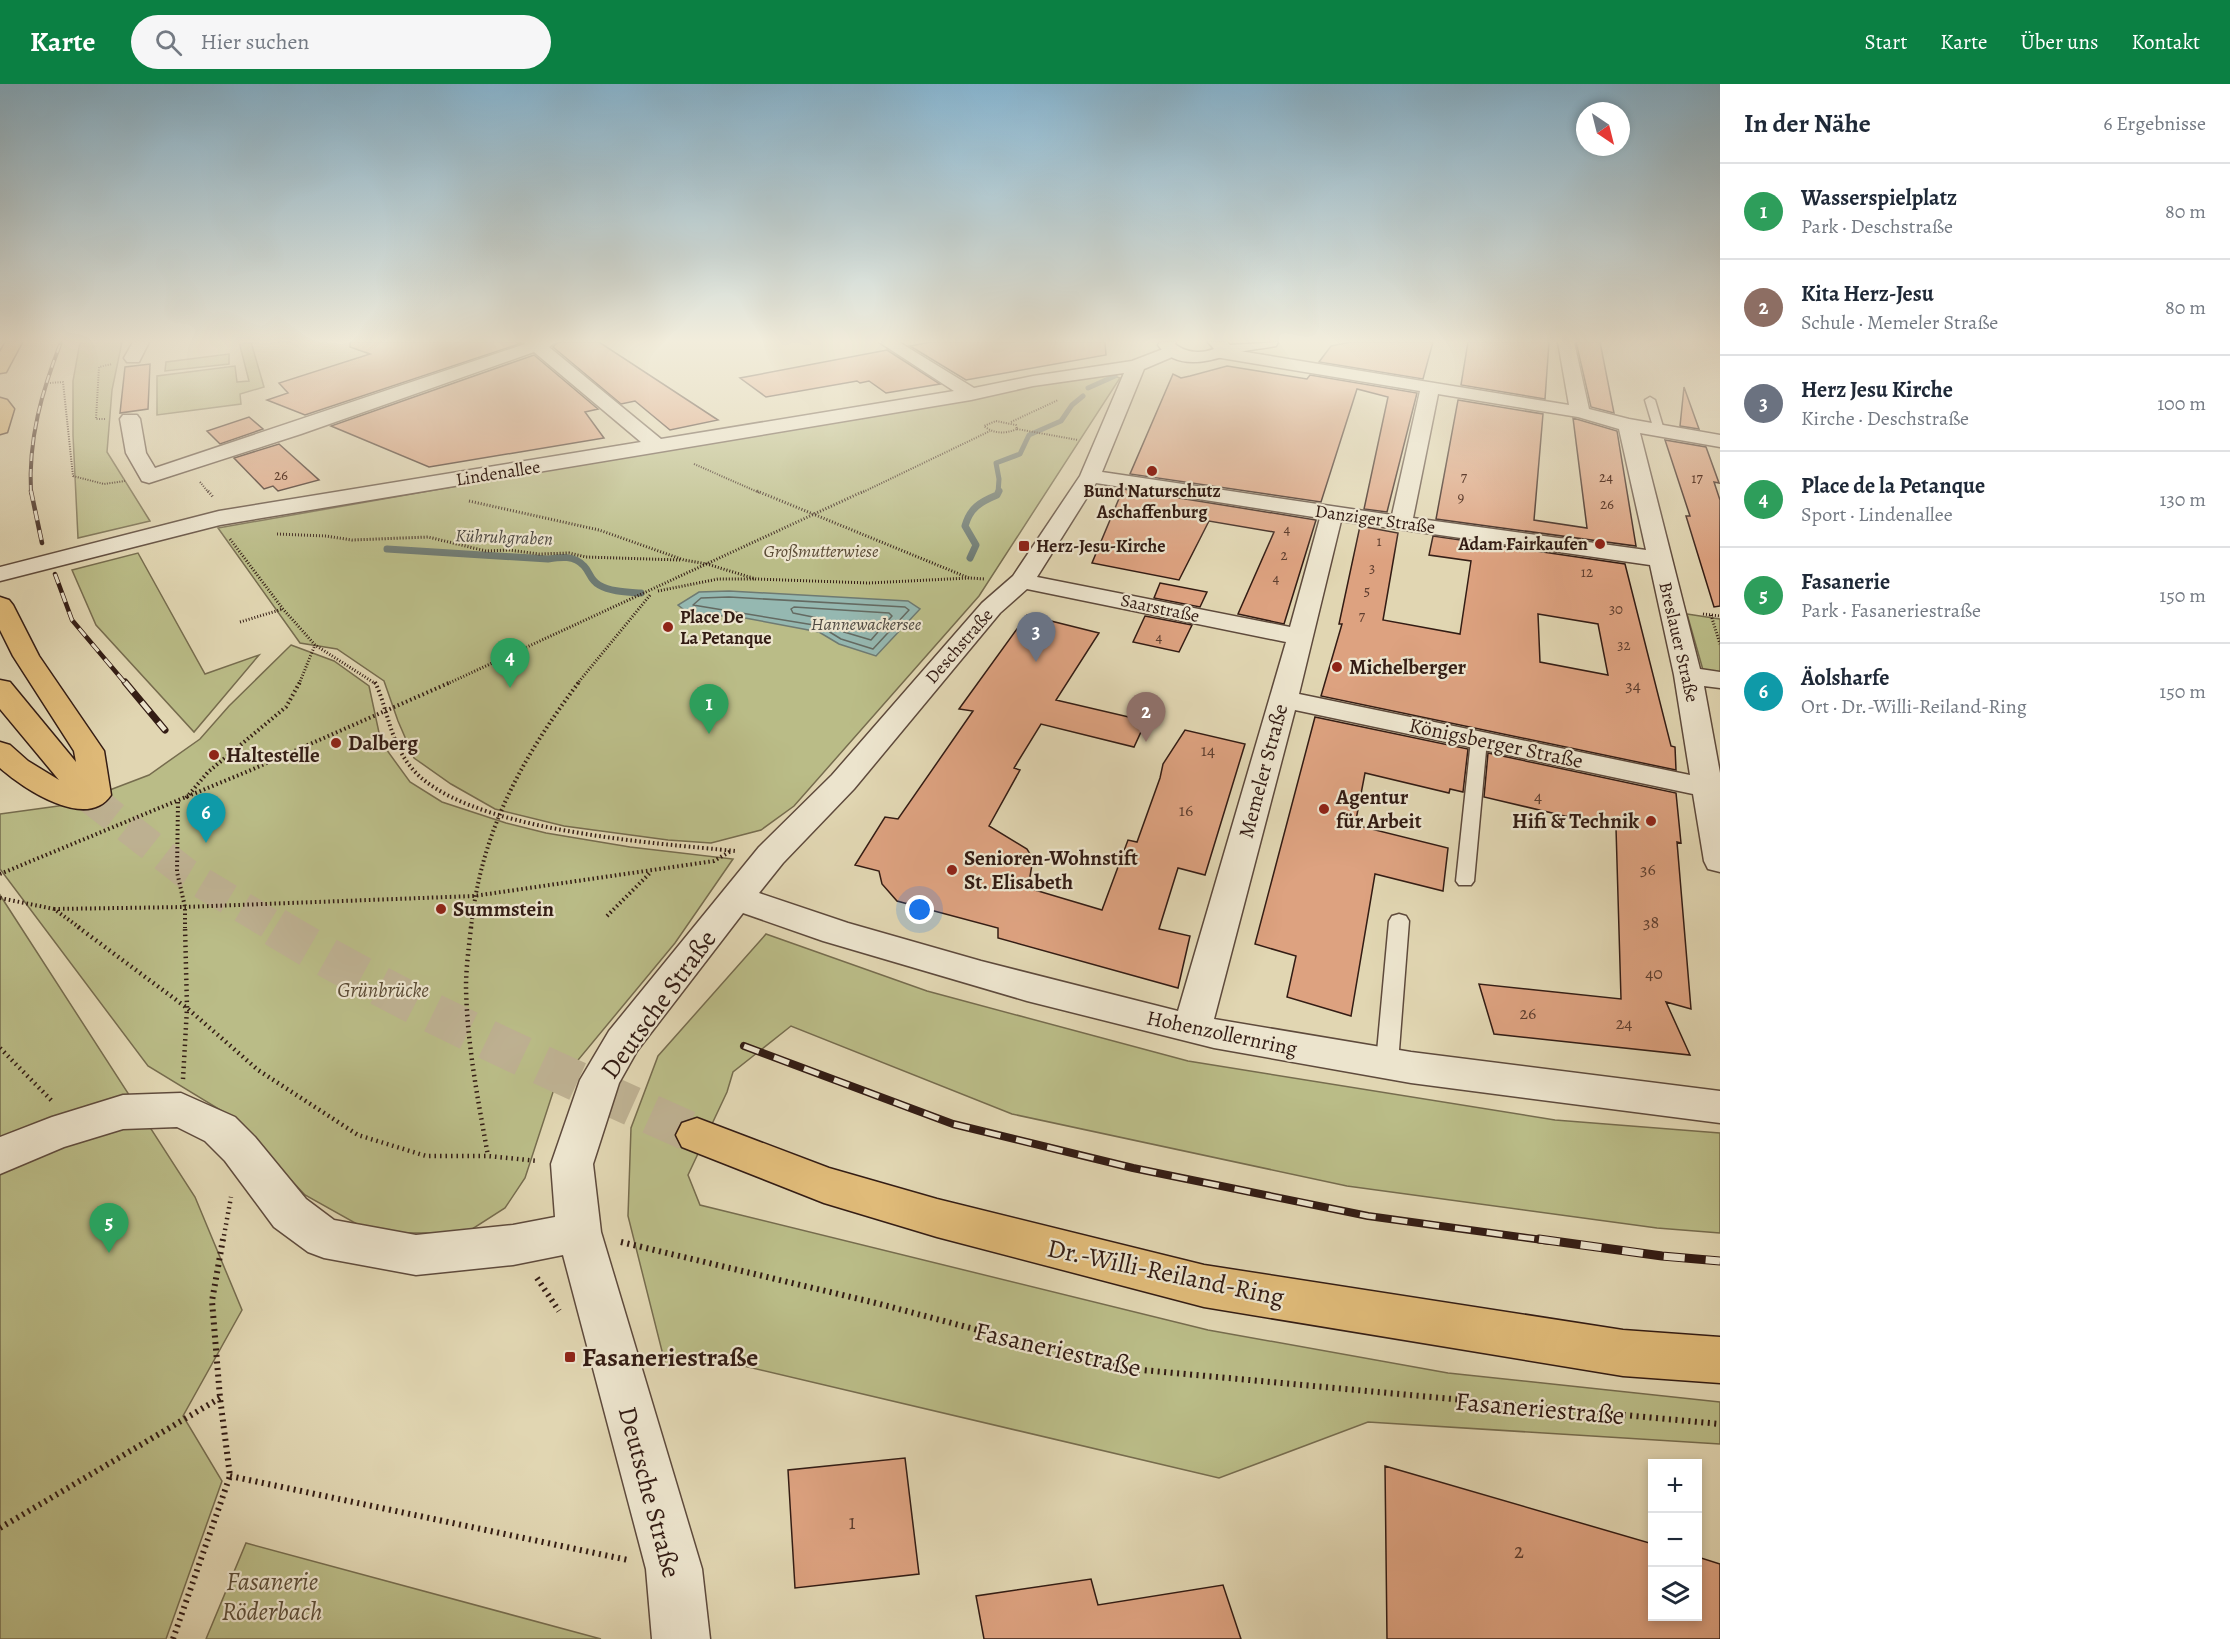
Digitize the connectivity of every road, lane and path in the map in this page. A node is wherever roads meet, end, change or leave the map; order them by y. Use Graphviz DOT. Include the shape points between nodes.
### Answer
graph roads {
  1 [pos="66,415"];
  2 [pos="96,415"];
  3 [pos="335,415"];
  4 [pos="622,415"];
  5 [pos="846,415"];
  6 [pos="1027,415"];
  7 [pos="1116,415"];
  8 [pos="1424,415"];
  9 [pos="1589,415"];
  10 [pos="1654,415"];
  11 [pos="130,420"];
  12 [pos="1010,422"];
  13 [pos="1628,425"];
  14 [pos="1017,429"];
  15 [pos="1659,430"];
  16 [pos="990,431"];
  17 [pos="1720,441"];
  18 [pos="662,445"];
  19 [pos="1103,446"];
  20 [pos="186,466"];
  21 [pos="1090,476"];
  22 [pos="149,477"];
  23 [pos="460,499"];
  24 [pos="1332,513"];
  25 [pos="814,516"];
  26 [pos="219,518"];
  27 [pos="1401,523"];
  28 [pos="274,534"];
  29 [pos="239,536"];
  30 [pos="1660,559"];
  31 [pos="684,560"];
  32 [pos="707,564"];
  33 [pos="0,574"];
  34 [pos="969,578"];
  35 [pos="756,579"];
  36 [pos="1022,581"];
  37 [pos="653,592"];
  38 [pos="0,605"];
  39 [pos="283,609"];
  40 [pos="1710,615"];
  41 [pos="240,622"];
  42 [pos="1299,638"];
  43 [pos="1720,644"];
  44 [pos="315,645"];
  45 [pos="1688,675"];
  46 [pos="1720,681"];
  47 [pos="0,688"];
  48 [pos="1284,699"];
  49 [pos="385,712"];
  50 [pos="1479,740"];
  51 [pos="0,752"];
  52 [pos="1709,788"];
  53 [pos="89,798"];
  54 [pos="184,800"];
  55 [pos="178,802"];
  56 [pos="498,814"];
  57 [pos="732,850"];
  58 [pos="771,855"];
  59 [pos="1720,861"];
  60 [pos="651,872"];
  61 [pos="0,873"];
  62 [pos="1465,881"];
  63 [pos="474,896"];
  64 [pos="0,898"];
  65 [pos="737,898"];
  66 [pos="185,907"];
  67 [pos="54,909"];
  68 [pos="607,916"];
  69 [pos="1399,921"];
  70 [pos="187,1008"];
  71 [pos="1192,1028"];
  72 [pos="0,1048"];
  73 [pos="1387,1063"];
  74 [pos="1720,1107"];
  75 [pos="181,1110"];
  76 [pos="76,1127"];
  77 [pos="697,1136"];
  78 [pos="240,1149"];
  79 [pos="0,1156"];
  80 [pos="488,1156"];
  81 [pos="572,1164"];
  82 [pos="579,1232"];
  83 [pos="530,1271"];
  84 [pos="564,1318"];
  85 [pos="1720,1360"];
  86 [pos="220,1398"];
  87 [pos="1720,1424"];
  88 [pos="230,1476"];
  89 [pos="0,1528"];
  90 [pos="674,1569"];
  91 [pos="173,1639"];
  92 [pos="681,1639"];
  1 -- 22 [label="path" via="73,476 104,484"];
  2 -- 11 [label="path" via="96,419"];
  3 -- 20 [label="street"];
  4 -- 18 [label="street"];
  5 -- 18 [label="street, Lindenallee"];
  6 -- 12 [label="path"];
  7 -- 19 [label="street, Deschstraße"];
  8 -- 27 [label="street"];
  9 -- 13 [label="street"];
  10 -- 15 [label="lane"];
  11 -- 22 [label="street" via="136,453"];
  12 -- 14 [label="path"];
  12 -- 16 [label="path" via="990,422 984,426"];
  13 -- 15 [label="street"];
  13 -- 30 [label="street, Breslauer Straße"];
  14 -- 16 [label="path"];
  14 -- 19 [label="path"];
  15 -- 17 [label="street"];
  16 -- 25 [label="path"];
  18 -- 25 [label="path" via="680,458"];
  18 -- 26 [label="street, Lindenallee"];
  19 -- 21 [label="street, Deschstraße"];
  20 -- 22 [label="street"];
  20 -- 26 [label="path" via="216,500"];
  21 -- 24 [label="street, Danziger Straße"];
  21 -- 36 [label="street, Deschstraße"];
  23 -- 31 [label="path" via="599,530"];
  24 -- 27 [label="street, Danziger Straße"];
  24 -- 42 [label="street, Memeler Straße"];
  25 -- 32 [label="path"];
  25 -- 34 [label="path"];
  26 -- 33 [label="street, Lindenallee"];
  27 -- 30 [label="street, Danziger Straße"];
  28 -- 31 [label="path" via="352,540 428,537 486,551"];
  29 -- 39 [label="path" via="228,537"];
  30 -- 45 [label="street, Breslauer Straße"];
  31 -- 32 [label="path"];
  32 -- 35 [label="path"];
  32 -- 37 [label="path"];
  34 -- 35 [label="path" via="869,583"];
  34 -- 36 [label="path"];
  35 -- 37 [label="path" via="717,579"];
  36 -- 42 [label="street, Saarstraße"];
  36 -- 58 [label="street, Deschstraße" via="991,608 843,782"];
  37 -- 49 [label="path"];
  37 -- 56 [label="path" via="584,675 534,745"];
  38 -- 53 [label="highway" via="26,656 88,751"];
  39 -- 41 [label="path"];
  39 -- 44 [label="path"];
  40 -- 43 [label="path"];
  42 -- 48 [label="street, Memeler Straße"];
  44 -- 49 [label="path" via="376,683"];
  44 -- 54 [label="path" via="286,707 208,772"];
  45 -- 46 [label="street"];
  45 -- 52 [label="street, Breslauer Straße"];
  47 -- 53 [label="highway"];
  48 -- 50 [label="street, Königsberger Straße"];
  48 -- 71 [label="street, Memeler Straße"];
  49 -- 54 [label="path"];
  49 -- 56 [label="path" via="392,739 420,777 450,796"];
  50 -- 52 [label="street, Königsberger Straße"];
  50 -- 62 [label="lane"];
  51 -- 53 [label="highway" via="34,778"];
  52 -- 59 [label="street, Breslauer Straße"];
  54 -- 55 [label="path"];
  55 -- 61 [label="path"];
  55 -- 66 [label="path" via="177,872"];
  56 -- 57 [label="path" via="632,841"];
  56 -- 63 [label="path"];
  57 -- 58 [label="path"];
  57 -- 60 [label="path" via="714,861"];
  58 -- 65 [label="street, Deschstraße"];
  60 -- 63 [label="path"];
  60 -- 68 [label="path"];
  63 -- 66 [label="path"];
  63 -- 80 [label="path" via="466,984 473,1072"];
  64 -- 67 [label="path"];
  65 -- 71 [label="street, Hohenzollernring" via="785,917 1052,996"];
  65 -- 81 [label="street, Deutsche Straße" via="623,1041 600,1080"];
  66 -- 67 [label="path"];
  66 -- 70 [label="path"];
  67 -- 70 [label="path"];
  69 -- 73 [label="lane"];
  70 -- 75 [label="path"];
  70 -- 80 [label="path" via="258,1070 358,1135 426,1156"];
  71 -- 73 [label="street, Hohenzollernring"];
  72 -- 76 [label="path"];
  73 -- 74 [label="street, Hohenzollernring"];
  75 -- 76 [label="street" via="123,1112"];
  75 -- 78 [label="street" via="220,1129"];
  76 -- 79 [label="street"];
  77 -- 85 [label="highway, Dr.-Willi-Reiland-Ring" via="824,1185 936,1218 1204,1286 1623,1353"];
  78 -- 82 [label="street" via="290,1213 324,1238 416,1255 513,1245"];
  78 -- 86 [label="path" via="212,1300"];
  80 -- 81 [label="path"];
  81 -- 82 [label="street, Deutsche Straße"];
  82 -- 87 [label="path, Fasaneriestraße" via="880,1304 1121,1368"];
  82 -- 90 [label="street, Deutsche Straße"];
  83 -- 84 [label="path" via="541,1281"];
  86 -- 88 [label="path"];
  86 -- 89 [label="path"];
  88 -- 90 [label="path"];
  88 -- 91 [label="path"];
  90 -- 92 [label="street, Deutsche Straße"];
}
